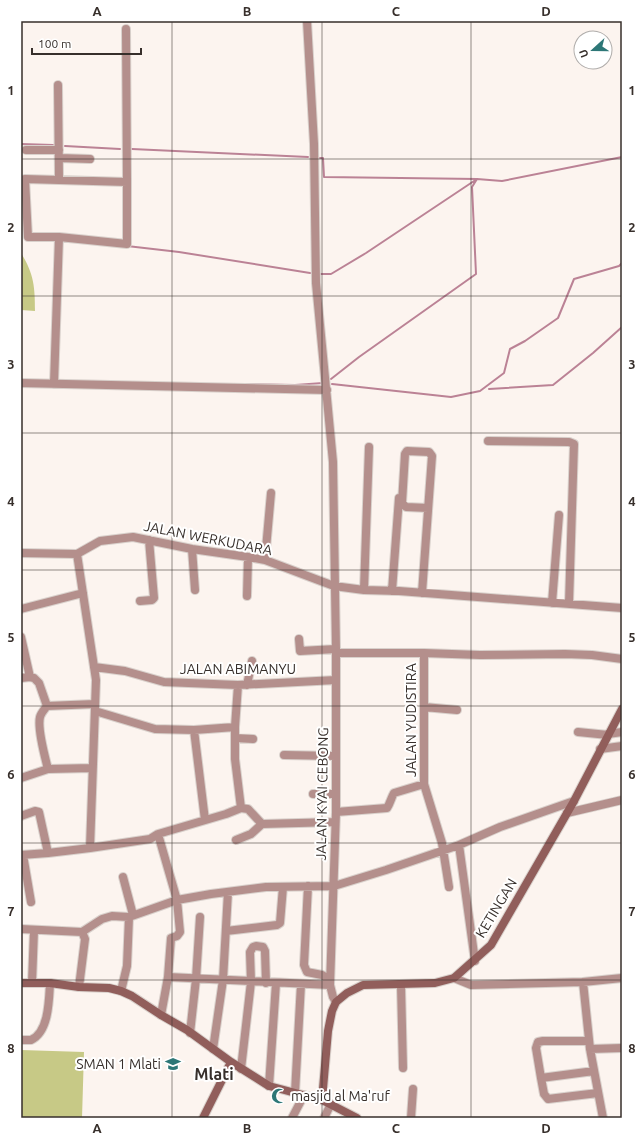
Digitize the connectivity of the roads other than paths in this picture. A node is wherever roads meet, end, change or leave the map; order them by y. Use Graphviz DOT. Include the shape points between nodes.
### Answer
graph roads {
  1 [pos="306,21"];
  2 [pos="126,29"];
  3 [pos="58,85"];
  4 [pos="26,150"];
  5 [pos="59,154"];
  6 [pos="90,159"];
  7 [pos="60,180"];
  8 [pos="126,182"];
  9 [pos="59,237"];
  10 [pos="21,383"];
  11 [pos="54,384"];
  12 [pos="327,390"];
  13 [pos="488,441"];
  14 [pos="370,446"];
  15 [pos="402,451"];
  16 [pos="271,493"];
  17 [pos="428,508"];
  18 [pos="559,515"];
  19 [pos="149,540"];
  20 [pos="192,549"];
  21 [pos="21,553"];
  22 [pos="77,554"];
  23 [pos="248,557"];
  24 [pos="265,560"];
  25 [pos="334,586"];
  26 [pos="195,590"];
  27 [pos="364,590"];
  28 [pos="392,591"];
  29 [pos="83,592"];
  30 [pos="422,593"];
  31 [pos="247,596"];
  32 [pos="140,601"];
  33 [pos="552,603"];
  34 [pos="569,604"];
  35 [pos="622,608"];
  36 [pos="21,609"];
  37 [pos="21,637"];
  38 [pos="299,639"];
  39 [pos="336,651"];
  40 [pos="424,653"];
  41 [pos="622,658"];
  42 [pos="252,661"];
  43 [pos="94,667"];
  44 [pos="30,677"];
  45 [pos="21,678"];
  46 [pos="336,680"];
  47 [pos="243,685"];
  48 [pos="46,706"];
  49 [pos="424,707"];
  50 [pos="95,708"];
  51 [pos="622,709"];
  52 [pos="457,710"];
  53 [pos="235,727"];
  54 [pos="194,730"];
  55 [pos="578,732"];
  56 [pos="622,732"];
  57 [pos="608,735"];
  58 [pos="235,738"];
  59 [pos="253,739"];
  60 [pos="622,746"];
  61 [pos="600,749"];
  62 [pos="284,756"];
  63 [pos="336,756"];
  64 [pos="92,768"];
  65 [pos="48,769"];
  66 [pos="21,778"];
  67 [pos="424,784"];
  68 [pos="313,794"];
  69 [pos="336,794"];
  70 [pos="622,800"];
  71 [pos="574,801"];
  72 [pos="241,808"];
  73 [pos="336,812"];
  74 [pos="567,813"];
  75 [pos="21,816"];
  76 [pos="205,820"];
  77 [pos="335,822"];
  78 [pos="262,824"];
  79 [pos="158,834"];
  80 [pos="236,840"];
  81 [pos="459,845"];
  82 [pos="90,848"];
  83 [pos="443,850"];
  84 [pos="48,853"];
  85 [pos="22,855"];
  86 [pos="124,878"];
  87 [pos="308,886"];
  88 [pos="334,886"];
  89 [pos="283,887"];
  90 [pos="449,888"];
  91 [pos="228,892"];
  92 [pos="177,900"];
  93 [pos="31,902"];
  94 [pos="131,916"];
  95 [pos="200,917"];
  96 [pos="21,929"];
  97 [pos="34,930"];
  98 [pos="226,931"];
  99 [pos="82,932"];
  100 [pos="475,961"];
  101 [pos="168,977"];
  102 [pos="454,978"];
  103 [pos="622,978"];
  104 [pos="196,979"];
  105 [pos="223,980"];
  106 [pos="251,982"];
  107 [pos="583,982"];
  108 [pos="21,983"];
  109 [pos="32,983"];
  110 [pos="50,983"];
  111 [pos="266,983"];
  112 [pos="276,983"];
  113 [pos="330,983"];
  114 [pos="301,984"];
  115 [pos="401,985"];
  116 [pos="79,987"];
  117 [pos="121,991"];
  118 [pos="336,1002"];
  119 [pos="161,1015"];
  120 [pos="190,1033"];
  121 [pos="21,1040"];
  122 [pos="589,1045"];
  123 [pos="622,1048"];
  124 [pos="213,1050"];
  125 [pos="231,1062"];
  126 [pos="403,1068"];
  127 [pos="241,1069"];
  128 [pos="594,1071"];
  129 [pos="541,1078"];
  130 [pos="269,1086"];
  131 [pos="413,1089"];
  132 [pos="295,1093"];
  133 [pos="598,1093"];
  134 [pos="304,1095"];
  135 [pos="322,1100"];
  136 [pos="331,1104"];
  137 [pos="203,1118"];
  138 [pos="292,1118"];
  139 [pos="324,1118"];
  140 [pos="357,1118"];
  141 [pos="411,1118"];
  142 [pos="603,1118"];
  1 -- 12 [label="street, JALAN KYAI CEBONG" via="314,144 316,283"];
  2 -- 8 [label="street"];
  3 -- 5 [label="street"];
  4 -- 5 [label="street"];
  5 -- 6 [label="street"];
  5 -- 7 [label="street"];
  7 -- 8 [label="street"];
  7 -- 9 [label="street" via="25,179 28,237"];
  8 -- 9 [label="street" via="127,244"];
  9 -- 11 [label="street"];
  10 -- 11 [label="street"];
  11 -- 12 [label="street"];
  12 -- 25 [label="street, JALAN KYAI CEBONG" via="333,462"];
  13 -- 34 [label="street" via="574,444"];
  14 -- 27 [label="street"];
  15 -- 28 [label="street"];
  16 -- 24 [label="street"];
  17 -- 17 [label="street" via="432,454 407,451 402,503 406,507"];
  17 -- 30 [label="street"];
  18 -- 33 [label="street"];
  19 -- 20 [label="street, JALAN WERKUDARA"];
  19 -- 22 [label="street, JALAN WERKUDARA" via="133,537 100,541"];
  19 -- 32 [label="street" via="154,598"];
  20 -- 23 [label="street, JALAN WERKUDARA"];
  20 -- 26 [label="street"];
  21 -- 22 [label="street"];
  22 -- 29 [label="street"];
  23 -- 24 [label="street, JALAN WERKUDARA"];
  23 -- 31 [label="street"];
  24 -- 25 [label="street, JALAN WERKUDARA"];
  25 -- 27 [label="street, JALAN WERKUDARA"];
  25 -- 39 [label="street, JALAN KYAI CEBONG"];
  27 -- 28 [label="street, JALAN WERKUDARA"];
  28 -- 30 [label="street, JALAN WERKUDARA"];
  29 -- 36 [label="street"];
  29 -- 43 [label="street"];
  30 -- 33 [label="street, JALAN WERKUDARA"];
  33 -- 34 [label="street, JALAN WERKUDARA"];
  34 -- 35 [label="street, JALAN WERKUDARA"];
  37 -- 44 [label="street"];
  38 -- 39 [label="street" via="300,650"];
  39 -- 40 [label="street"];
  39 -- 46 [label="street, JALAN KYAI CEBONG"];
  40 -- 41 [label="street" via="565,654"];
  40 -- 49 [label="street, JALAN YUDISTIRA"];
  42 -- 47 [label="street"];
  43 -- 47 [label="street, JALAN ABIMANYU" via="164,682"];
  43 -- 50 [label="street"];
  44 -- 45 [label="street"];
  44 -- 48 [label="street" via="39,683"];
  46 -- 47 [label="street, JALAN ABIMANYU"];
  46 -- 63 [label="street, JALAN KYAI CEBONG"];
  47 -- 53 [label="street"];
  48 -- 50 [label="street"];
  48 -- 65 [label="street" via="39,721"];
  49 -- 52 [label="street"];
  49 -- 67 [label="street, JALAN YUDISTIRA"];
  50 -- 54 [label="street" via="148,728"];
  50 -- 64 [label="street"];
  51 -- 57 [label="street, KETINGAN"];
  53 -- 54 [label="street"];
  53 -- 58 [label="street"];
  54 -- 76 [label="street"];
  55 -- 57 [label="street"];
  56 -- 57 [label="street"];
  57 -- 61 [label="street, KETINGAN"];
  58 -- 59 [label="street"];
  58 -- 72 [label="street"];
  60 -- 61 [label="street"];
  61 -- 71 [label="street, KETINGAN"];
  62 -- 63 [label="street"];
  63 -- 69 [label="street, JALAN KYAI CEBONG"];
  64 -- 65 [label="street"];
  64 -- 82 [label="street"];
  65 -- 66 [label="street"];
  67 -- 73 [label="street, JALAN YUDISTIRA" via="394,793 387,808"];
  67 -- 83 [label="street"];
  68 -- 69 [label="street"];
  69 -- 73 [label="street, JALAN KYAI CEBONG"];
  70 -- 74 [label="street"];
  71 -- 74 [label="street, KETINGAN"];
  71 -- 81 [label="street" via="500,827"];
  72 -- 76 [label="street"];
  72 -- 78 [label="street" via="248,809"];
  73 -- 77 [label="street, JALAN KYAI CEBONG"];
  74 -- 100 [label="street, KETINGAN" via="501,929 491,945"];
  75 -- 84 [label="street" via="38,812"];
  76 -- 79 [label="street"];
  77 -- 78 [label="street"];
  77 -- 88 [label="street, JALAN KYAI CEBONG"];
  78 -- 80 [label="street" via="251,834"];
  79 -- 82 [label="street" via="150,838"];
  79 -- 92 [label="street"];
  81 -- 83 [label="street"];
  81 -- 100 [label="street"];
  82 -- 84 [label="street"];
  83 -- 88 [label="street"];
  83 -- 90 [label="street"];
  84 -- 85 [label="street"];
  85 -- 93 [label="street"];
  86 -- 94 [label="street"];
  87 -- 88 [label="street"];
  87 -- 89 [label="street"];
  87 -- 113 [label="street" via="304,965 307,972 322,975"];
  88 -- 113 [label="street, JALAN KYAI CEBONG"];
  89 -- 91 [label="street"];
  89 -- 98 [label="street" via="278,925"];
  91 -- 92 [label="street"];
  91 -- 98 [label="street"];
  92 -- 94 [label="street"];
  92 -- 101 [label="street" via="180,932 171,938"];
  94 -- 99 [label="street" via="112,916"];
  94 -- 117 [label="street" via="127,966"];
  95 -- 104 [label="street"];
  96 -- 97 [label="street"];
  97 -- 99 [label="street"];
  97 -- 109 [label="street"];
  98 -- 105 [label="street"];
  99 -- 116 [label="street" via="85,939"];
  100 -- 102 [label="street, KETINGAN"];
  101 -- 104 [label="street"];
  101 -- 119 [label="street"];
  102 -- 107 [label="street" via="472,985"];
  102 -- 115 [label="street, KETINGAN" via="435,983"];
  103 -- 107 [label="street"];
  104 -- 105 [label="street"];
  104 -- 120 [label="street"];
  105 -- 106 [label="street"];
  105 -- 124 [label="street"];
  106 -- 111 [label="street"];
  106 -- 111 [label="street" via="250,952 253,947 260,946 266,951"];
  106 -- 127 [label="street"];
  107 -- 122 [label="street"];
  108 -- 109 [label="street"];
  109 -- 110 [label="street"];
  110 -- 116 [label="street"];
  110 -- 121 [label="street" via="47,1015 41,1033 31,1040"];
  111 -- 112 [label="street"];
  112 -- 114 [label="street"];
  112 -- 130 [label="street"];
  113 -- 114 [label="street"];
  113 -- 118 [label="street, JALAN KYAI CEBONG"];
  114 -- 132 [label="street"];
  115 -- 118 [label="street, KETINGAN" via="363,985"];
  115 -- 126 [label="street"];
  116 -- 117 [label="street"];
  117 -- 119 [label="street"];
  118 -- 135 [label="street" via="328,1031"];
  119 -- 120 [label="street"];
  120 -- 124 [label="street"];
  122 -- 123 [label="street"];
  122 -- 128 [label="street"];
  122 -- 129 [label="street" via="538,1042 536,1048"];
  124 -- 125 [label="street"];
  125 -- 127 [label="street"];
  125 -- 137 [label="street"];
  127 -- 130 [label="street"];
  128 -- 129 [label="street"];
  128 -- 133 [label="street"];
  129 -- 133 [label="street" via="544,1094 548,1099"];
  130 -- 132 [label="street"];
  131 -- 141 [label="street"];
  132 -- 134 [label="street"];
  133 -- 142 [label="street"];
  134 -- 135 [label="street"];
  134 -- 138 [label="street"];
  135 -- 136 [label="street"];
  136 -- 139 [label="street"];
  136 -- 140 [label="street"];
}
